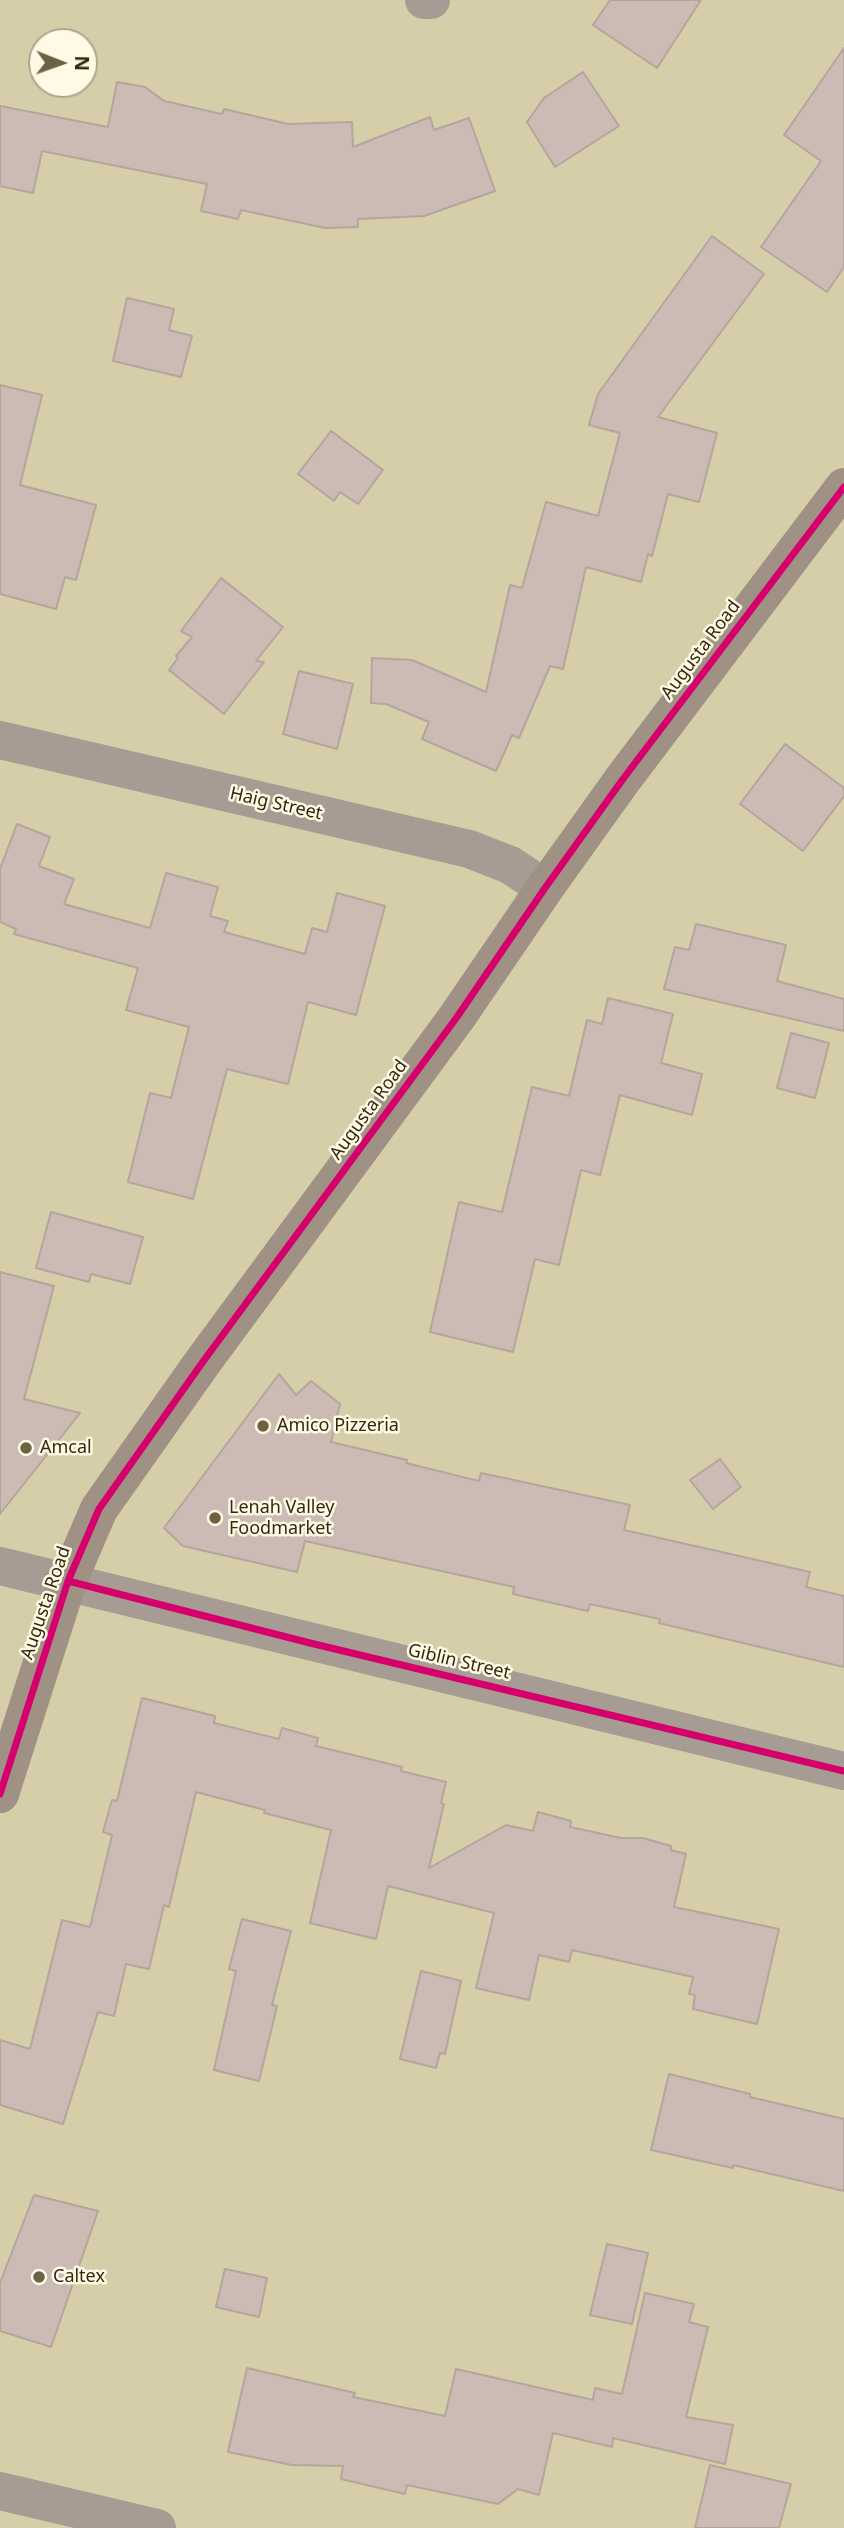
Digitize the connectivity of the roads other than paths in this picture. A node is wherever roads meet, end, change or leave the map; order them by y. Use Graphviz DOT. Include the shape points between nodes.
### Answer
graph roads {
  1 [pos="424,0"];
  2 [pos="431,0"];
  3 [pos="844,487"];
  4 [pos="0,740"];
  5 [pos="545,888"];
  6 [pos="0,1566"];
  7 [pos="68,1581"];
  8 [pos="844,1771"];
  9 [pos="0,1794"];
  10 [pos="0,2491"];
  11 [pos="157,2528"];
  1 -- 2 [label="street"];
  3 -- 5 [label="main road, Augusta Road"];
  4 -- 5 [label="street, Haig Street" via="469,849 510,865"];
  5 -- 7 [label="main road, Augusta Road" via="457,1017 99,1508"];
  6 -- 7 [label="street, Giblin Street"];
  7 -- 8 [label="street, Giblin Street"];
  7 -- 9 [label="main road, Augusta Road"];
  10 -- 11 [label="street"];
}
